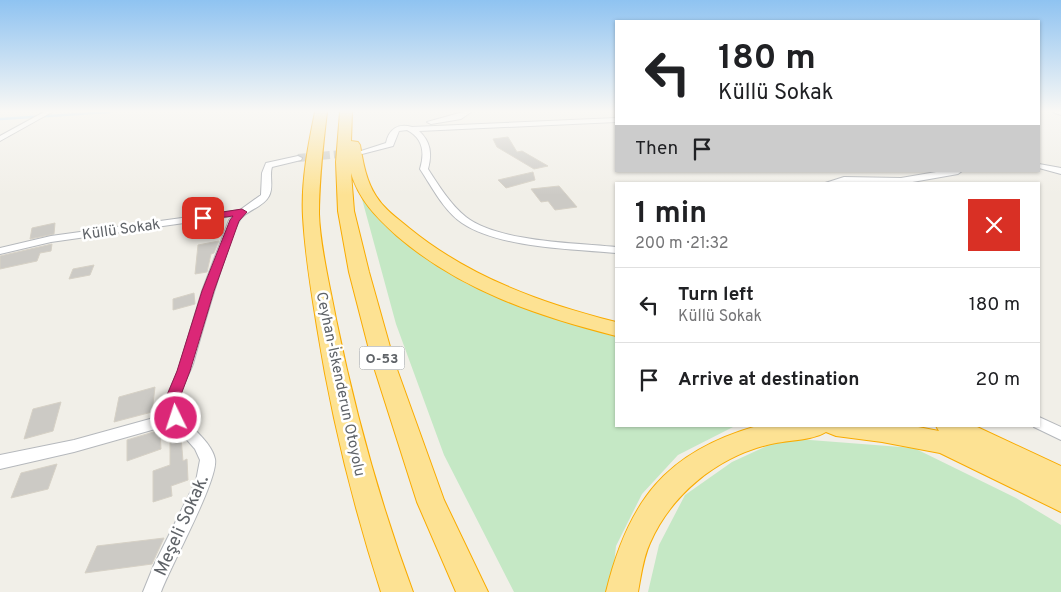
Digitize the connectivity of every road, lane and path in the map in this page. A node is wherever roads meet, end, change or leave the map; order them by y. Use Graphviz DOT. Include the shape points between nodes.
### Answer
graph roads {
  1 [pos="317,140"];
  2 [pos="344,140"];
  3 [pos="353,140"];
  4 [pos="390,140"];
  5 [pos="424,140"];
  6 [pos="362,152"];
  7 [pos="298,158"];
  8 [pos="1040,166"];
  9 [pos="1061,170"];
  10 [pos="952,172"];
  11 [pos="835,182"];
  12 [pos="242,212"];
  13 [pos="615,250"];
  14 [pos="0,251"];
  15 [pos="615,329"];
  16 [pos="176,418"];
  17 [pos="1040,424"];
  18 [pos="808,427"];
  19 [pos="845,427"];
  20 [pos="951,427"];
  21 [pos="1061,434"];
  22 [pos="0,462"];
  23 [pos="1061,480"];
  24 [pos="1061,499"];
  25 [pos="152,592"];
  26 [pos="396,592"];
  27 [pos="472,592"];
  28 [pos="622,592"];
  1 -- 26 [label="highway, Ceyhan-İskenderun Otoyolu" via="311,216 319,281 336,374 374,526"];
  2 -- 27 [label="highway, O-53" via="346,211 383,361 431,502"];
  3 -- 15 [label="highway" via="355,160 366,194 407,236 440,260 479,282 526,302"];
  4 -- 6 [label="street" via="390,144"];
  5 -- 13 [label="street" via="428,154 424,169 445,200 477,227 513,238"];
  7 -- 12 [label="street, Küllü Sokak" via="269,165 265,178 266,194"];
  8 -- 9 [label="street"];
  10 -- 11 [label="street" via="901,181"];
  12 -- 14 [label="street, Küllü Sokak" via="51,239"];
  12 -- 16 [label="street" via="234,220 228,236 172,400"];
  16 -- 22 [label="street"];
  16 -- 25 [label="street, Meşeli Sokak." via="200,445 208,460 204,482"];
  17 -- 21 [label="street"];
  18 -- 28 [label="highway" via="780,430 735,442 695,465 661,498 636,539"];
  19 -- 24 [label="highway" via="944,443"];
  20 -- 23 [label="highway"];
}
